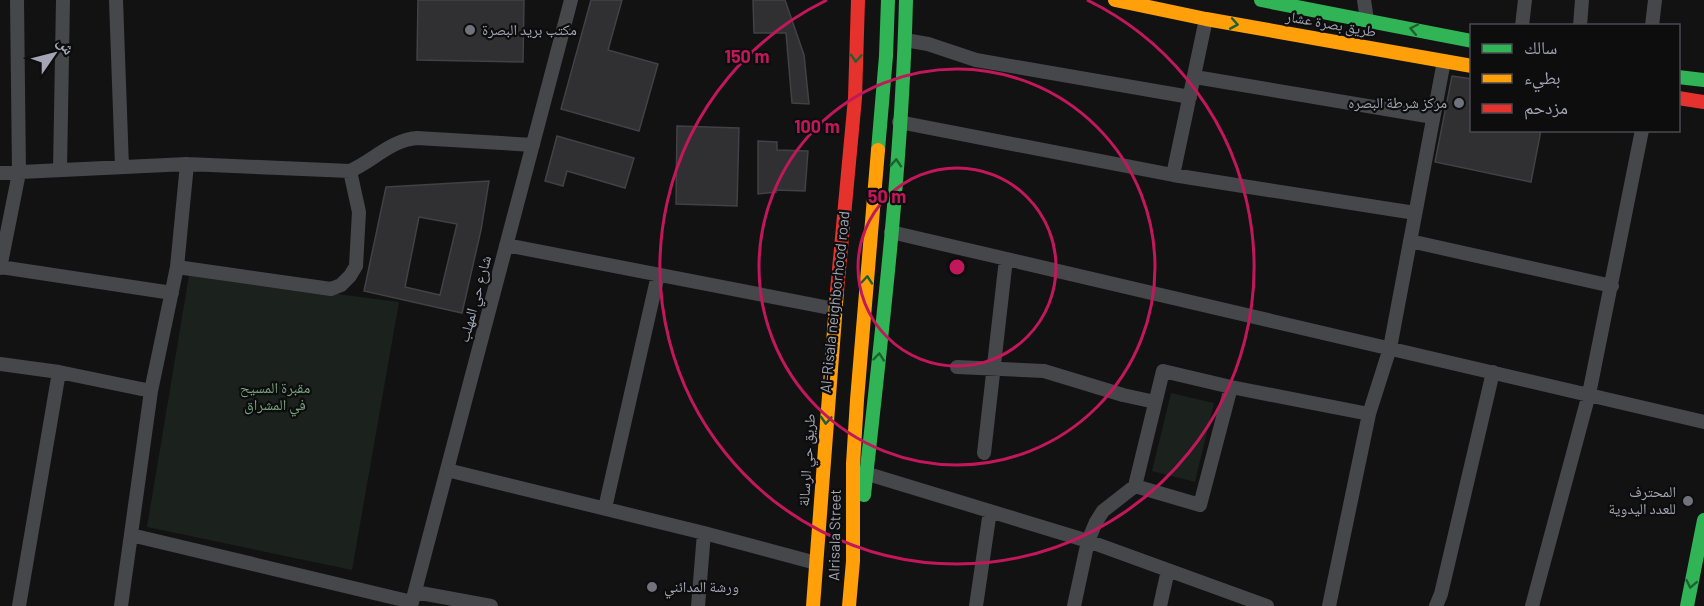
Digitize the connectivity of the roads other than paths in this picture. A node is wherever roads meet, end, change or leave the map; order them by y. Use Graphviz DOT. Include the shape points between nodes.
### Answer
graph roads {
  1 [pos="17,0"];
  2 [pos="63,0"];
  3 [pos="116,0"];
  4 [pos="571,0"];
  5 [pos="849,0"];
  6 [pos="858,0"];
  7 [pos="888,0"];
  8 [pos="1115,0"];
  9 [pos="1261,0"];
  10 [pos="1364,0"];
  11 [pos="1525,0"];
  12 [pos="1582,0"];
  13 [pos="1654,0"];
  14 [pos="913,2"];
  15 [pos="1206,18"];
  16 [pos="1367,20"];
  17 [pos="1522,24"];
  18 [pos="1580,24"];
  19 [pos="1652,24"];
  20 [pos="858,34"];
  21 [pos="905,40"];
  22 [pos="1470,41"];
  23 [pos="1444,61"];
  24 [pos="1470,66"];
  25 [pos="869,76"];
  26 [pos="1195,77"];
  27 [pos="1680,77"];
  28 [pos="1704,80"];
  29 [pos="1190,96"];
  30 [pos="1680,98"];
  31 [pos="1704,102"];
  32 [pos="1433,117"];
  33 [pos="899,122"];
  34 [pos="1642,132"];
  35 [pos="532,145"];
  36 [pos="187,164"];
  37 [pos="122,167"];
  38 [pos="60,170"];
  39 [pos="350,171"];
  40 [pos="20,172"];
  41 [pos="0,173"];
  42 [pos="1173,175"];
  43 [pos="1415,213"];
  44 [pos="891,232"];
  45 [pos="1410,241"];
  46 [pos="506,245"];
  47 [pos="1006,259"];
  48 [pos="177,267"];
  49 [pos="0,268"];
  50 [pos="658,275"];
  51 [pos="1612,286"];
  52 [pos="171,293"];
  53 [pos="835,309"];
  54 [pos="848,348"];
  55 [pos="1390,348"];
  56 [pos="0,364"];
  57 [pos="957,367"];
  58 [pos="993,368"];
  59 [pos="845,371"];
  60 [pos="60,372"];
  61 [pos="1493,372"];
  62 [pos="1231,387"];
  63 [pos="151,391"];
  64 [pos="1589,394"];
  65 [pos="1155,402"];
  66 [pos="1368,414"];
  67 [pos="1704,422"];
  68 [pos="984,453"];
  69 [pos="853,464"];
  70 [pos="447,470"];
  71 [pos="868,474"];
  72 [pos="1135,486"];
  73 [pos="605,508"];
  74 [pos="990,511"];
  75 [pos="1704,520"];
  76 [pos="705,533"];
  77 [pos="130,535"];
  78 [pos="1088,541"];
  79 [pos="853,561"];
  80 [pos="816,563"];
  81 [pos="1168,570"];
  82 [pos="413,600"];
  83 [pos="19,606"];
  84 [pos="121,606"];
  85 [pos="491,606"];
  86 [pos="698,606"];
  87 [pos="813,606"];
  88 [pos="849,606"];
  89 [pos="976,606"];
  90 [pos="1074,606"];
  91 [pos="1160,606"];
  92 [pos="1267,606"];
  93 [pos="1329,606"];
  94 [pos="1436,606"];
  95 [pos="1532,606"];
  96 [pos="1687,606"];
  1 -- 40 [label="street"];
  2 -- 38 [label="street"];
  3 -- 37 [label="street"];
  4 -- 35 [label="street, شارع حي المهلب"];
  5 -- 20 [label="main road"];
  6 -- 20 [label="main road, طريق حي الرسالة"];
  69 -- 7 [label="main road, Al-Risala neighborhood road, one-way"];
  8 -- 15 [label="main road, طريق بصرة عشار"];
  9 -- 16 [label="main road"];
  10 -- 16 [label="street"];
  11 -- 17 [label="street"];
  12 -- 18 [label="street"];
  13 -- 19 [label="street"];
  14 -- 21 [label="main road"];
  15 -- 23 [label="main road, طريق بصرة عشار, one-way"];
  15 -- 26 [label="street"];
  22 -- 16 [label="main road, one-way"];
  20 -- 53 [label="main road, طريق حي الرسالة, one-way"];
  21 -- 29 [label="street" via="976,60"];
  21 -- 33 [label="main road"];
  23 -- 24 [label="main road, طريق بصرة عشار"];
  23 -- 32 [label="street"];
  25 -- 54 [label="main road, Al-Risala neighborhood road"];
  26 -- 29 [label="street"];
  26 -- 32 [label="street"];
  27 -- 28 [label="main road"];
  29 -- 42 [label="street"];
  30 -- 31 [label="main road"];
  32 -- 43 [label="street"];
  33 -- 42 [label="street"];
  44 -- 33 [label="main road, one-way"];
  34 -- 51 [label="street"];
  35 -- 39 [label="street" via="404,139"];
  35 -- 46 [label="street, شارع حي المهلب"];
  36 -- 37 [label="street"];
  36 -- 39 [label="street"];
  36 -- 48 [label="street"];
  37 -- 38 [label="street"];
  38 -- 40 [label="street"];
  39 -- 48 [label="street" via="359,212 356,266 341,285 331,289"];
  40 -- 41 [label="street"];
  40 -- 49 [label="street"];
  42 -- 43 [label="street"];
  43 -- 45 [label="street"];
  44 -- 47 [label="street"];
  71 -- 44 [label="main road, one-way"];
  45 -- 51 [label="street"];
  45 -- 55 [label="street"];
  46 -- 50 [label="street"];
  46 -- 70 [label="street, شارع حي المهلب"];
  47 -- 55 [label="street"];
  47 -- 58 [label="street"];
  48 -- 52 [label="street"];
  49 -- 52 [label="street"];
  50 -- 53 [label="street"];
  50 -- 73 [label="street"];
  51 -- 64 [label="street"];
  52 -- 63 [label="street"];
  53 -- 80 [label="main road, طريق حي الرسالة, one-way"];
  55 -- 61 [label="street"];
  55 -- 66 [label="street"];
  56 -- 60 [label="street"];
  57 -- 58 [label="street"];
  58 -- 65 [label="street" via="1044,371"];
  58 -- 68 [label="street"];
  59 -- 80 [label="main road, Al-Risala neighborhood road"];
  60 -- 63 [label="street"];
  60 -- 83 [label="street"];
  61 -- 64 [label="street"];
  61 -- 94 [label="street"];
  62 -- 65 [label="street" via="1162,371"];
  62 -- 66 [label="street"];
  62 -- 72 [label="street" via="1200,505"];
  63 -- 77 [label="street"];
  64 -- 67 [label="street"];
  64 -- 95 [label="street"];
  65 -- 72 [label="street"];
  66 -- 93 [label="street"];
  69 -- 79 [label="main road, Alrisala Street"];
  70 -- 73 [label="street"];
  70 -- 82 [label="street, شارع حي المهلب"];
  71 -- 74 [label="street"];
  71 -- 79 [label="main road"];
  72 -- 78 [label="street" via="1103,511"];
  73 -- 76 [label="street"];
  74 -- 78 [label="street"];
  74 -- 89 [label="street"];
  75 -- 96 [label="main road, one-way"];
  76 -- 80 [label="street"];
  76 -- 86 [label="street"];
  77 -- 82 [label="street"];
  77 -- 84 [label="street"];
  78 -- 81 [label="street"];
  78 -- 90 [label="street"];
  79 -- 88 [label="main road, Alrisala Street"];
  80 -- 87 [label="main road, Al-Risala neighborhood road"];
  81 -- 91 [label="street"];
  81 -- 92 [label="street"];
  82 -- 85 [label="street"];
}
